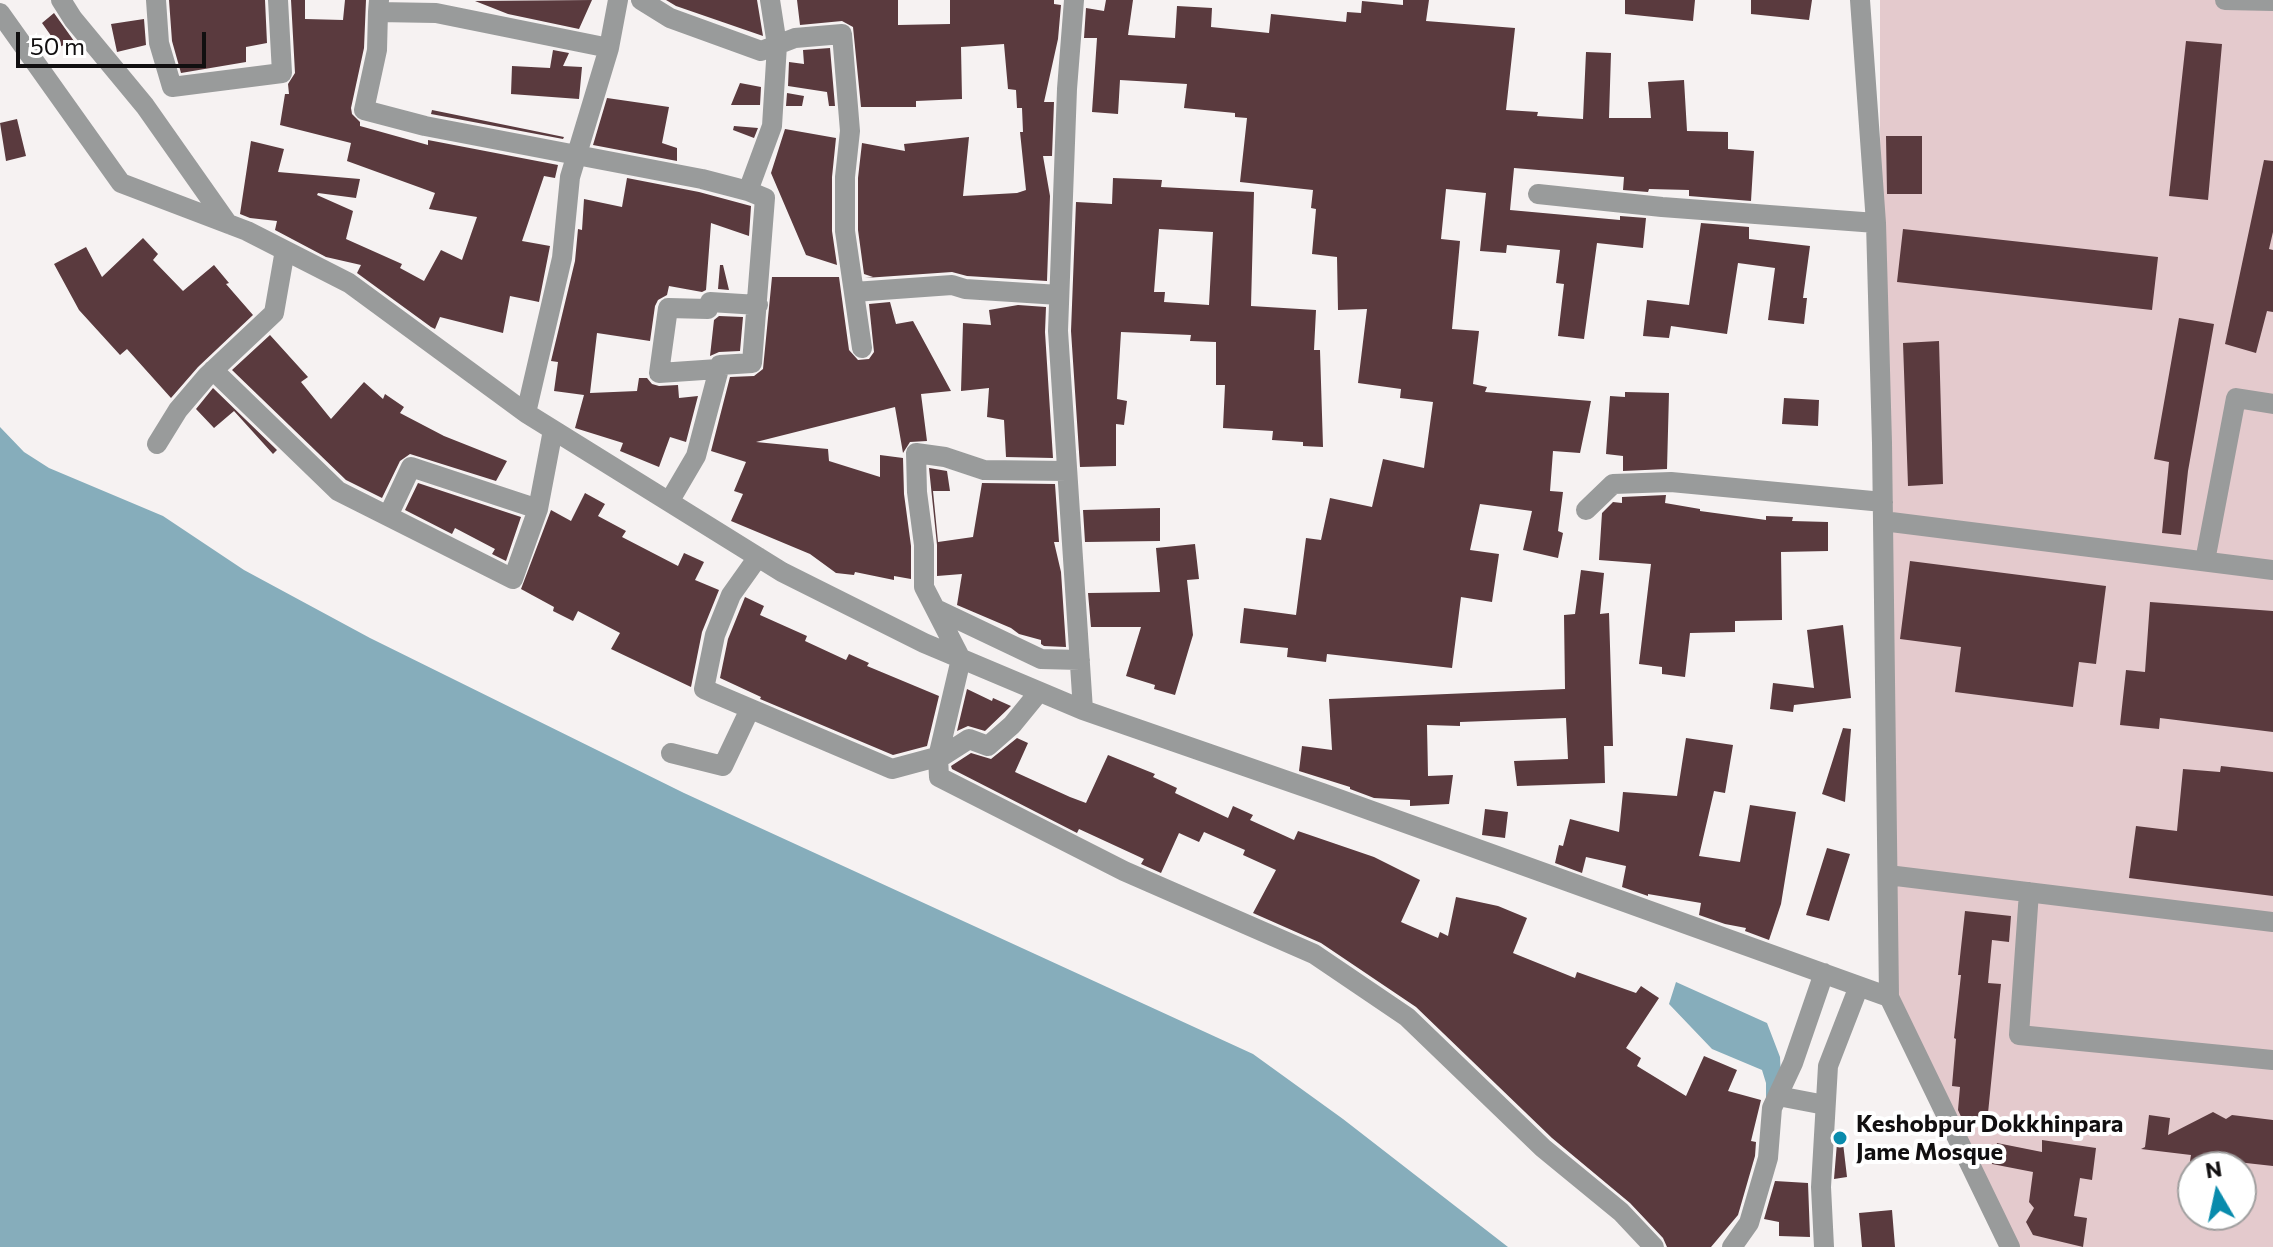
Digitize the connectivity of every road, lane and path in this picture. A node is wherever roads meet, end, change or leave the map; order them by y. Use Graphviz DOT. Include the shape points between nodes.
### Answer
graph roads {
  1 [pos="61,0"];
  2 [pos="156,0"];
  3 [pos="278,0"];
  4 [pos="618,0"];
  5 [pos="641,0"];
  6 [pos="770,0"];
  7 [pos="1074,0"];
  8 [pos="1860,0"];
  9 [pos="2225,0"];
  10 [pos="2273,1"];
  11 [pos="378,6"];
  12 [pos="0,13"];
  13 [pos="777,45"];
  14 [pos="609,48"];
  15 [pos="576,157"];
  16 [pos="748,191"];
  17 [pos="1538,194"];
  18 [pos="1876,223"];
  19 [pos="228,224"];
  20 [pos="285,250"];
  21 [pos="854,292"];
  22 [pos="1059,295"];
  23 [pos="758,305"];
  24 [pos="862,348"];
  25 [pos="718,369"];
  26 [pos="213,370"];
  27 [pos="2273,404"];
  28 [pos="526,413"];
  29 [pos="553,430"];
  30 [pos="157,444"];
  31 [pos="1067,471"];
  32 [pos="669,502"];
  33 [pos="538,509"];
  34 [pos="1586,510"];
  35 [pos="1883,512"];
  36 [pos="388,516"];
  37 [pos="758,557"];
  38 [pos="2205,561"];
  39 [pos="2273,570"];
  40 [pos="938,610"];
  41 [pos="961,659"];
  42 [pos="1080,660"];
  43 [pos="1039,692"];
  44 [pos="750,709"];
  45 [pos="1083,710"];
  46 [pos="671,753"];
  47 [pos="938,757"];
  48 [pos="1888,875"];
  49 [pos="2029,892"];
  50 [pos="2273,922"];
  51 [pos="1824,973"];
  52 [pos="1859,986"];
  53 [pos="1889,997"];
  54 [pos="2273,1060"];
  55 [pos="1778,1096"];
  56 [pos="1825,1105"];
  57 [pos="1654,1247"];
  58 [pos="1732,1247"];
  59 [pos="1824,1247"];
  60 [pos="2010,1247"];
  1 -- 19 [label="street"];
  2 -- 3 [label="street" via="159,43 172,87 282,73"];
  4 -- 14 [label="street"];
  5 -- 13 [label="street" via="670,18 746,47 761,51"];
  6 -- 13 [label="street"];
  7 -- 22 [label="street"];
  8 -- 18 [label="street"];
  9 -- 10 [label="street"];
  11 -- 14 [label="street"];
  11 -- 15 [label="street" via="377,50 364,110"];
  12 -- 19 [label="street" via="121,183"];
  13 -- 16 [label="street" via="772,126"];
  13 -- 21 [label="street" via="842,34 850,131 845,231"];
  14 -- 15 [label="street"];
  15 -- 16 [label="street"];
  15 -- 28 [label="street" via="562,258"];
  16 -- 23 [label="street" via="765,198"];
  17 -- 18 [label="street"];
  18 -- 35 [label="street"];
  19 -- 20 [label="street"];
  20 -- 26 [label="street" via="274,313"];
  20 -- 28 [label="street" via="349,283"];
  21 -- 22 [label="street" via="952,285"];
  21 -- 24 [label="street"];
  22 -- 31 [label="street"];
  23 -- 25 [label="street" via="752,363"];
  23 -- 25 [label="street" via="710,302 708,309 668,308 659,373"];
  25 -- 32 [label="street" via="696,456"];
  26 -- 30 [label="street"];
  26 -- 36 [label="street" via="338,491"];
  27 -- 38 [label="street" via="2236,398"];
  28 -- 29 [label="street"];
  29 -- 32 [label="street"];
  29 -- 33 [label="street"];
  31 -- 40 [label="street" via="984,470 916,453 924,587"];
  31 -- 42 [label="street"];
  32 -- 37 [label="street"];
  33 -- 36 [label="street" via="411,467"];
  33 -- 36 [label="street" via="513,579"];
  34 -- 35 [label="street" via="1613,484 1671,482"];
  35 -- 38 [label="street"];
  35 -- 48 [label="street"];
  37 -- 41 [label="street"];
  37 -- 44 [label="street" via="731,595 715,635 704,689"];
  38 -- 39 [label="street"];
  40 -- 41 [label="street"];
  40 -- 42 [label="street" via="1041,659"];
  41 -- 43 [label="street"];
  41 -- 47 [label="street"];
  42 -- 45 [label="street"];
  43 -- 45 [label="street"];
  43 -- 47 [label="street" via="988,746 969,739"];
  44 -- 46 [label="street" via="723,766"];
  44 -- 47 [label="street" via="892,769"];
  45 -- 51 [label="street"];
  47 -- 57 [label="street" via="939,777 1124,871 1314,954 1407,1017"];
  48 -- 49 [label="street"];
  48 -- 53 [label="street"];
  49 -- 50 [label="street"];
  49 -- 54 [label="street" via="2019,1035"];
  51 -- 52 [label="street"];
  51 -- 55 [label="street"];
  52 -- 53 [label="street"];
  52 -- 56 [label="street" via="1828,1066"];
  53 -- 60 [label="street"];
  55 -- 56 [label="street"];
  55 -- 58 [label="street" via="1772,1108 1768,1158 1749,1223"];
  56 -- 59 [label="street"];
}
